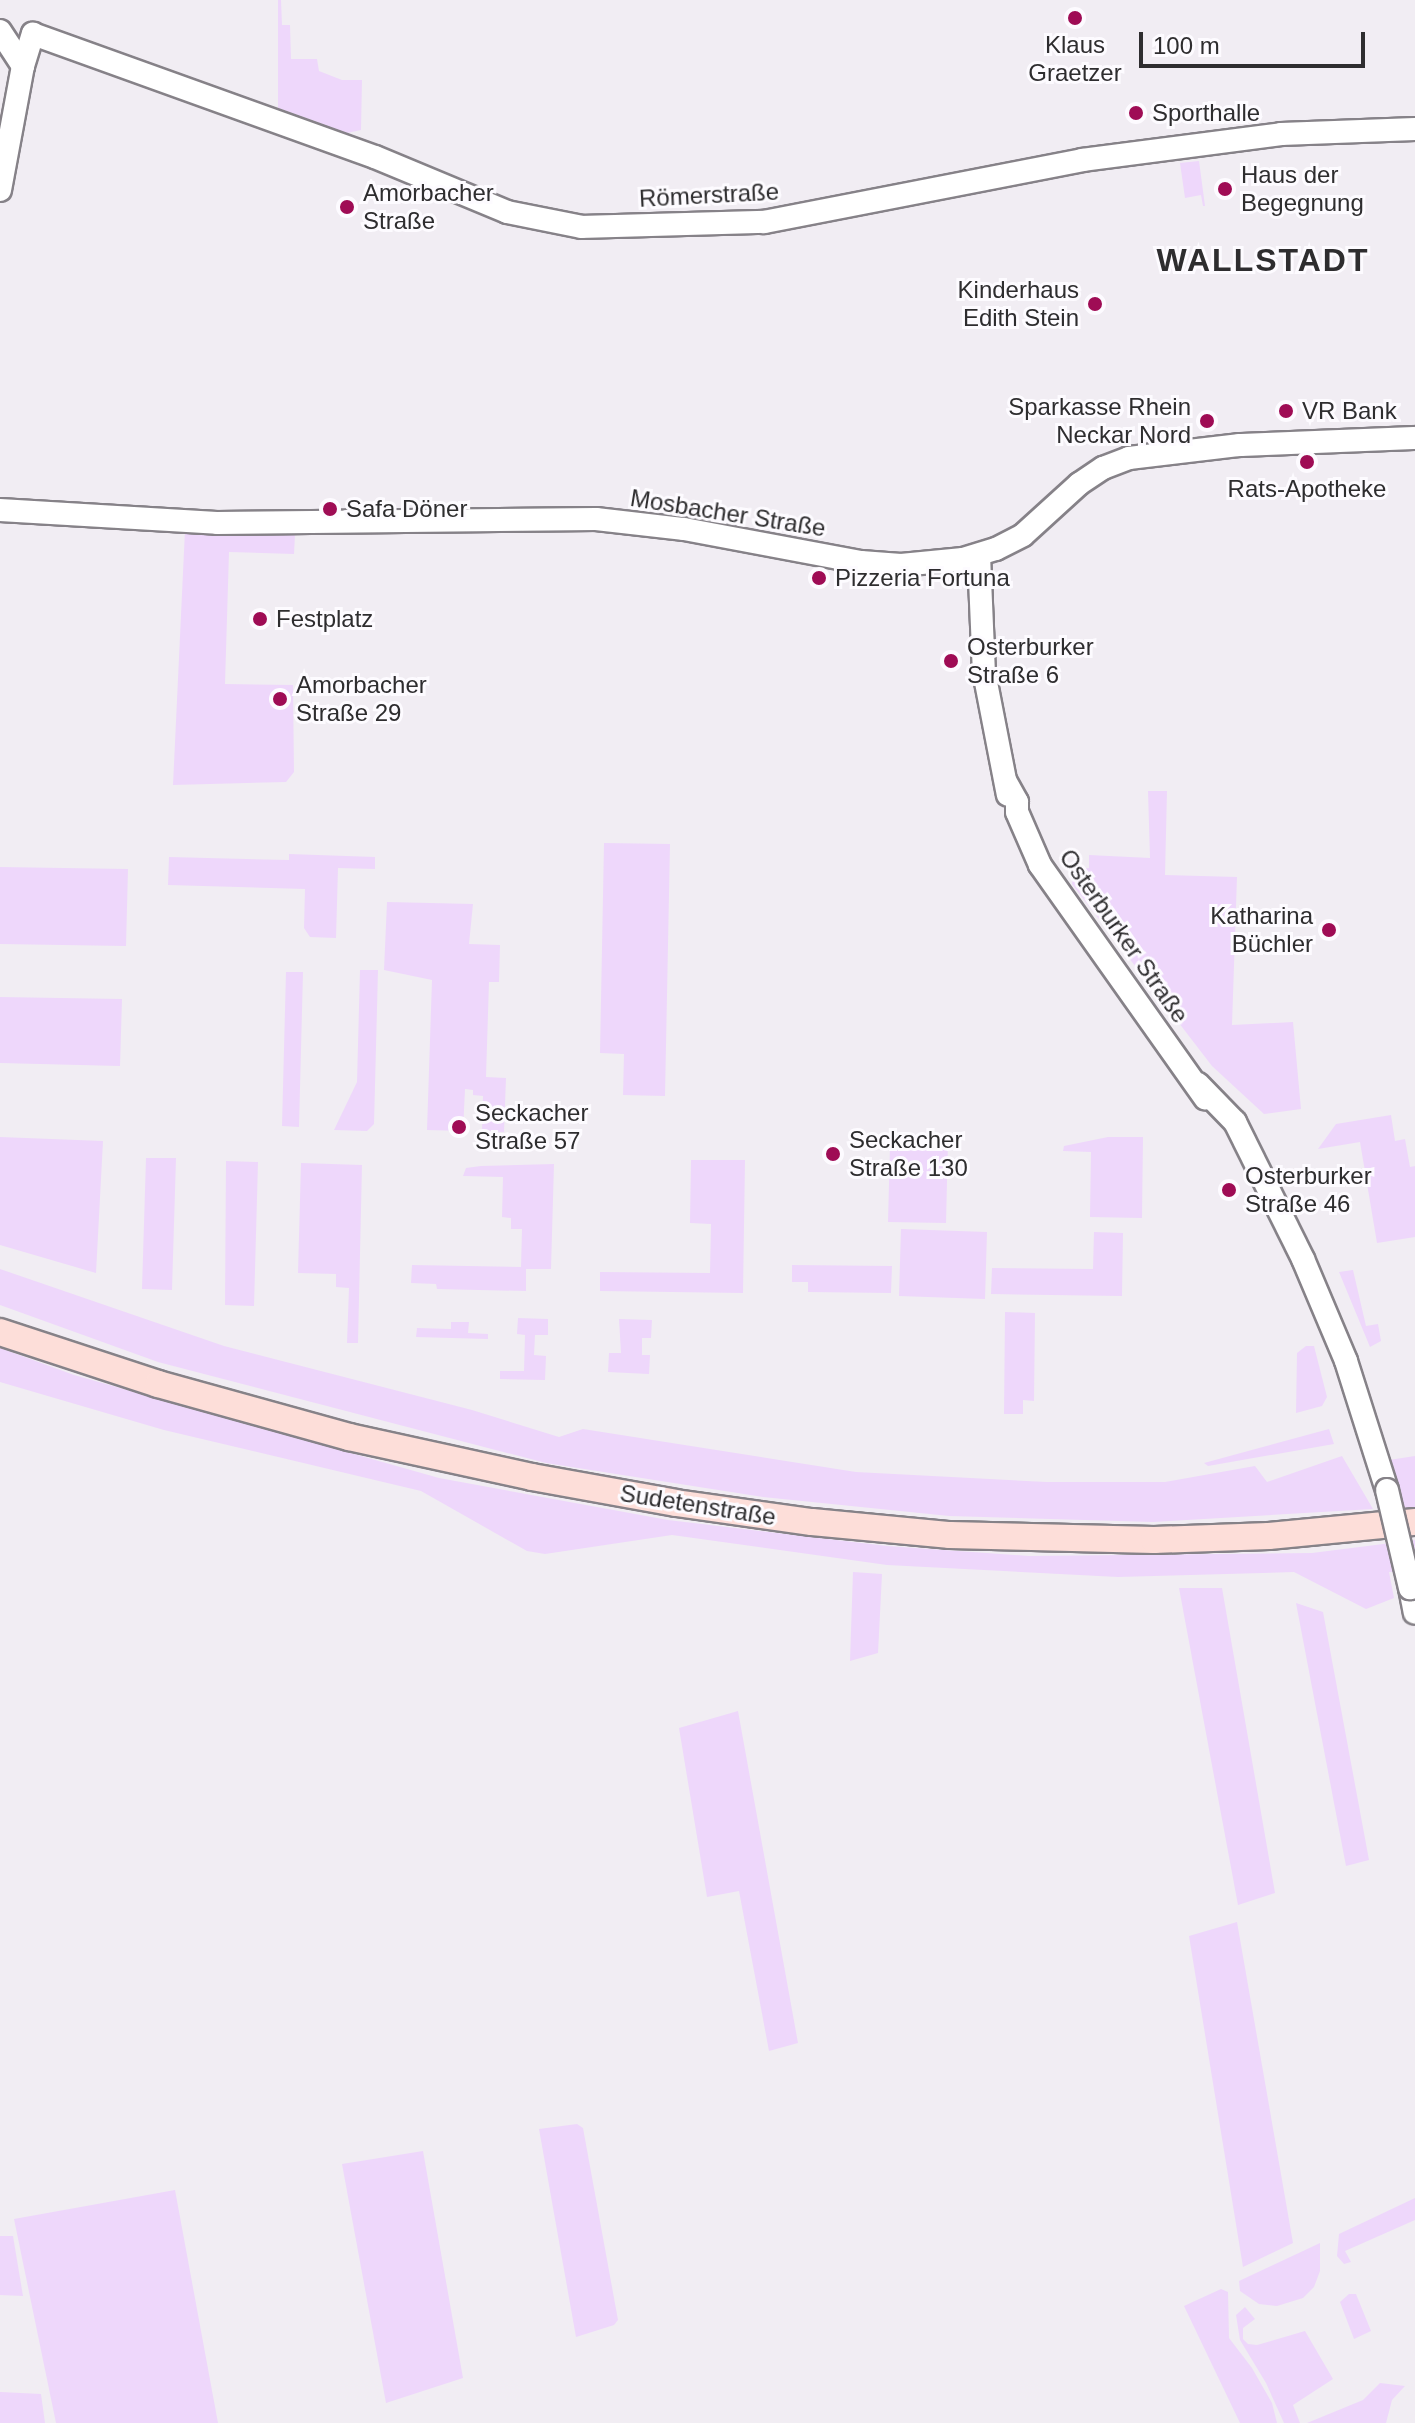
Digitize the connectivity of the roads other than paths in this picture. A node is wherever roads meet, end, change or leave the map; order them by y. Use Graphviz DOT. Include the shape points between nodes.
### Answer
graph roads {
  1 [pos="0,31"];
  2 [pos="23,66"];
  3 [pos="1415,129"];
  4 [pos="0,190"];
  5 [pos="1415,438"];
  6 [pos="0,510"];
  7 [pos="979,555"];
  8 [pos="0,1332"];
  9 [pos="1415,1522"];
  10 [pos="1415,1613"];
  1 -- 2 [label="street"];
  2 -- 3 [label="street, Römerstraße" via="33,34 375,157 507,212 582,227 764,222 1082,160 1281,134"];
  2 -- 4 [label="street"];
  5 -- 7 [label="street, Mosbacher Straße" via="1240,445 1129,458 1079,484 1023,535"];
  6 -- 7 [label="street, Mosbacher Straße" via="217,523 596,519 684,529 861,562 936,563"];
  7 -- 10 [label="street, Osterburker Straße, bridge" via="984,672 1009,804 1062,898 1198,1084 1223,1131 1247,1151 1309,1271 1387,1490"];
  8 -- 9 [label="main road, Sudetenstraße" via="158,1384 349,1437 532,1477 797,1520 950,1535 1140,1540 1269,1536"];
}
